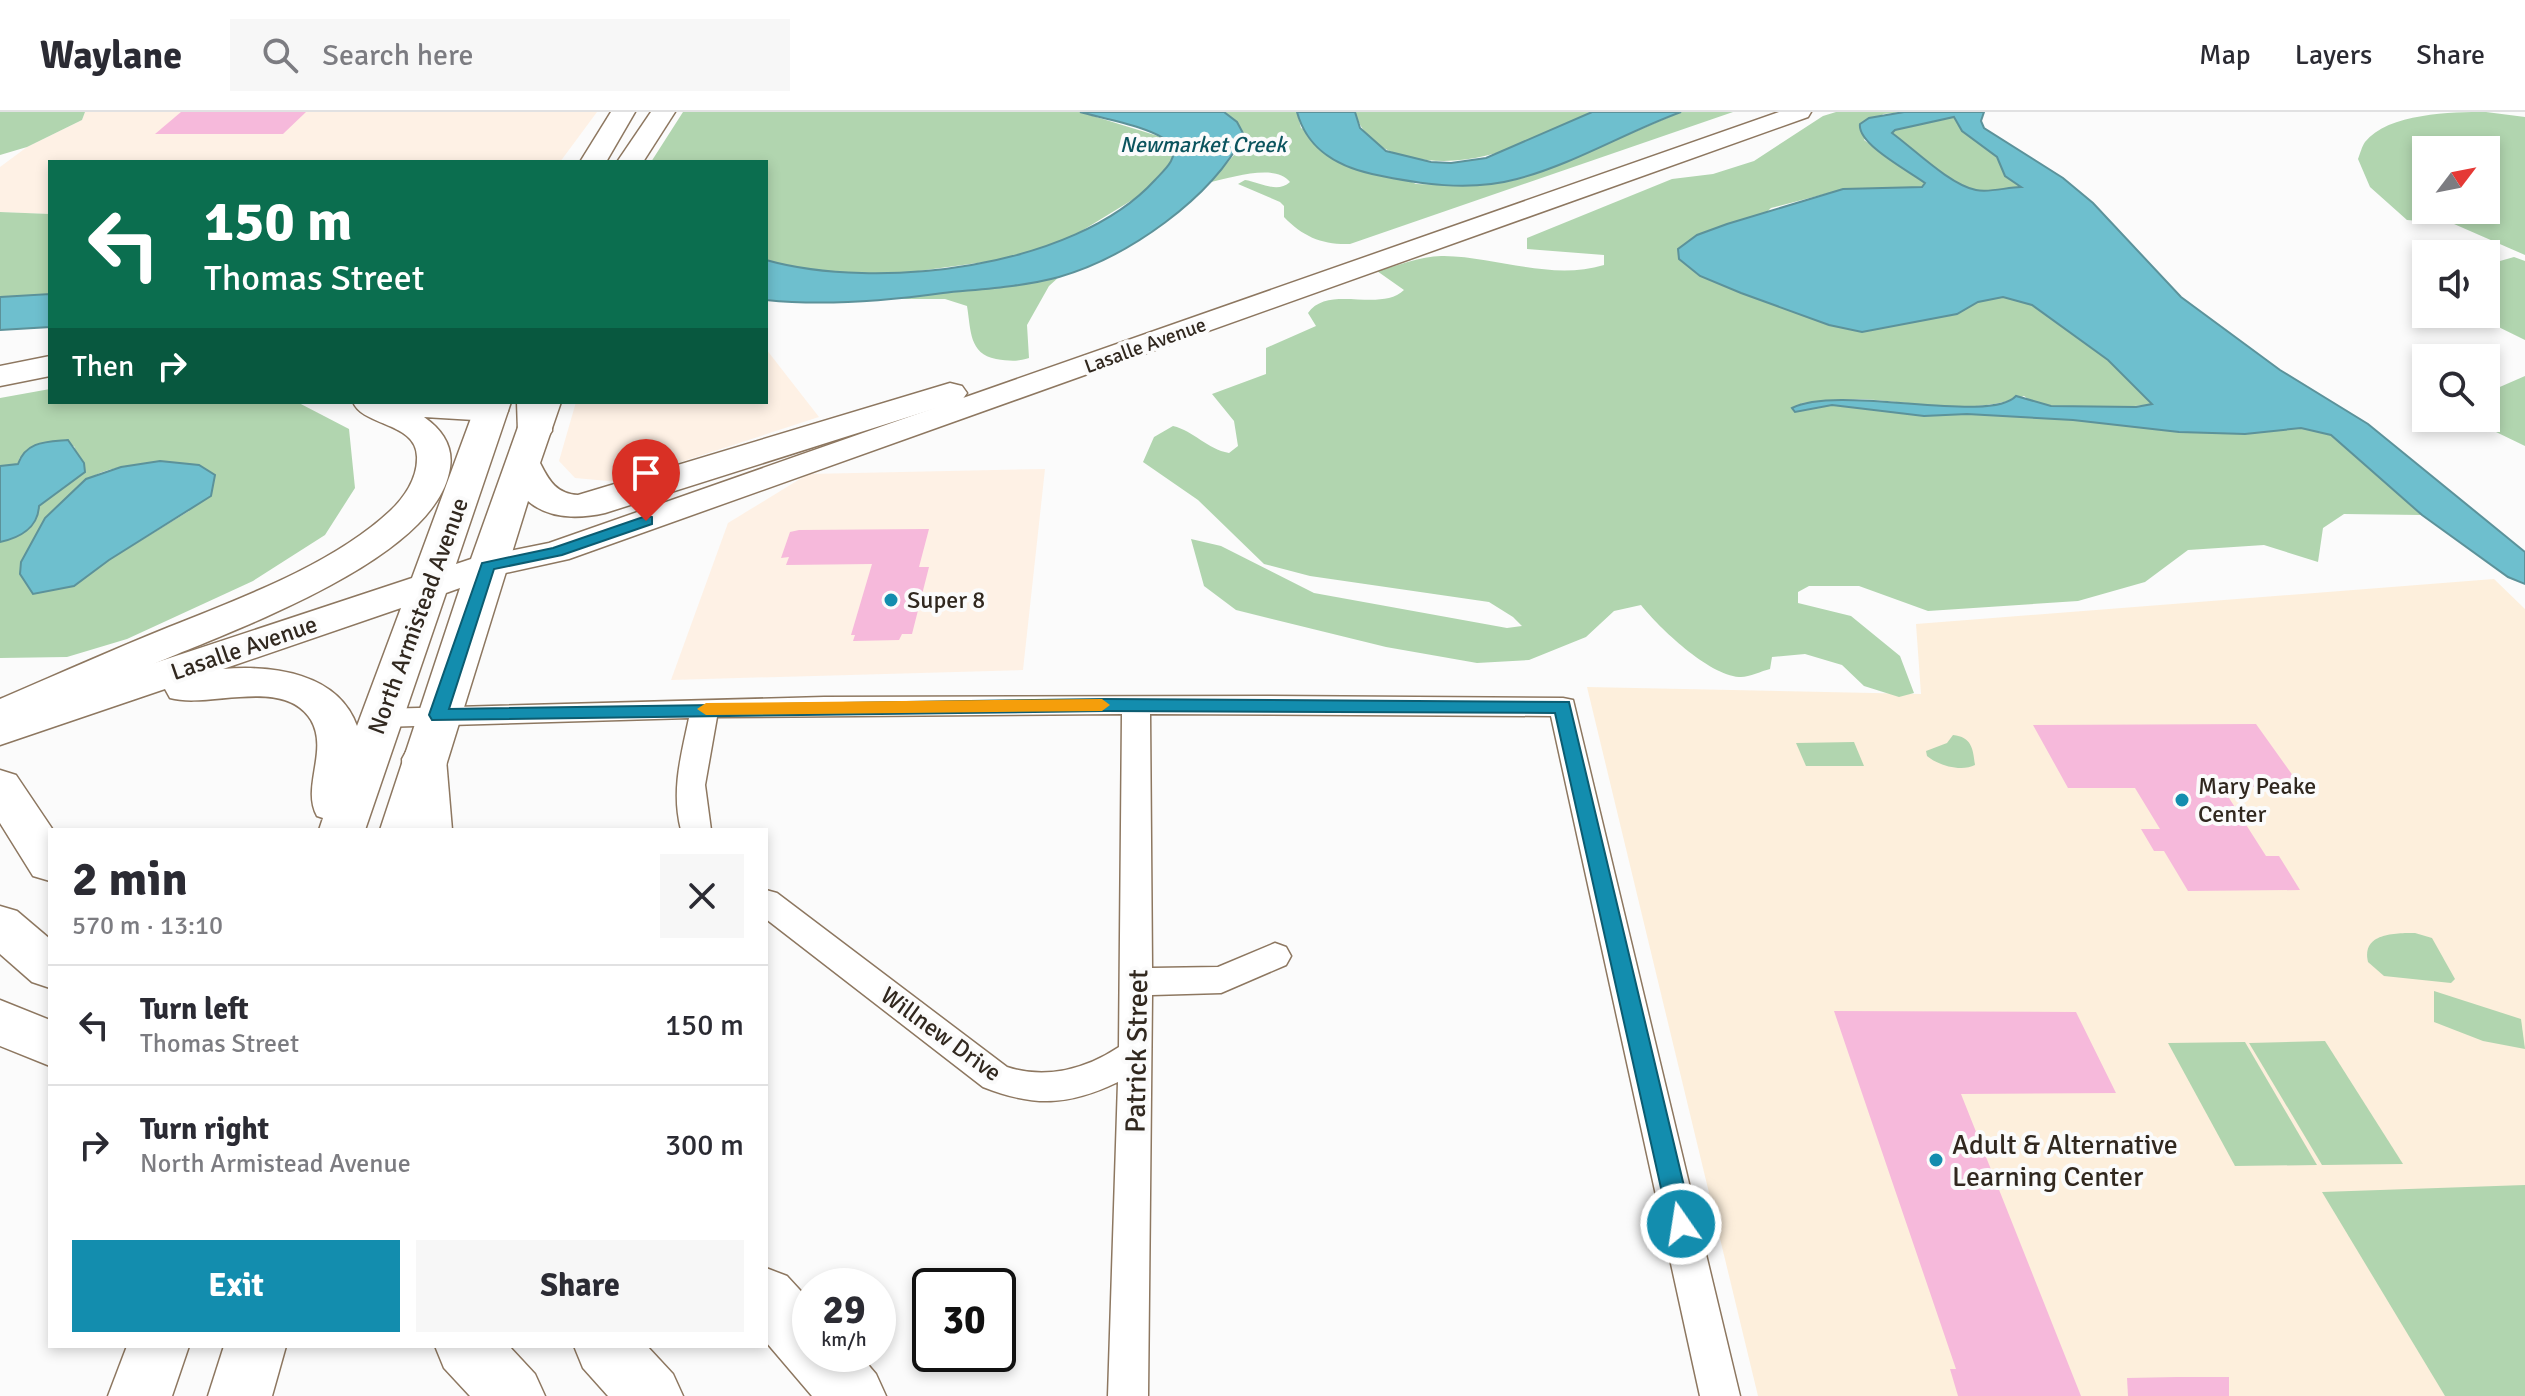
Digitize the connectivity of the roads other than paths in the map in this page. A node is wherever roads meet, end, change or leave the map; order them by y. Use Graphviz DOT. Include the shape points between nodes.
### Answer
graph roads {
  1 [pos="623,112"];
  2 [pos="663,112"];
  3 [pos="1753,112"];
  4 [pos="1800,112"];
  5 [pos="594,160"];
  6 [pos="631,160"];
  7 [pos="48,348"];
  8 [pos="0,352"];
  9 [pos="48,366"];
  10 [pos="0,376"];
  11 [pos="950,393"];
  12 [pos="372,404"];
  13 [pos="418,404"];
  14 [pos="492,407"];
  15 [pos="534,425"];
  16 [pos="487,566"];
  17 [pos="432,584"];
  18 [pos="83,703"];
  19 [pos="1136,705"];
  20 [pos="705,709"];
  21 [pos="438,715"];
  22 [pos="0,716"];
  23 [pos="381,718"];
  24 [pos="0,730"];
  25 [pos="424,759"];
  26 [pos="0,786"];
  27 [pos="0,823"];
  28 [pos="330,828"];
  29 [pos="343,828"];
  30 [pos="404,828"];
  31 [pos="429,828"];
  32 [pos="695,828"];
  33 [pos="48,860"];
  34 [pos="48,861"];
  35 [pos="768,904"];
  36 [pos="0,925"];
  37 [pos="1275,956"];
  38 [pos="48,966"];
  39 [pos="1137,982"];
  40 [pos="0,1022"];
  41 [pos="48,1043"];
  42 [pos="1136,1054"];
  43 [pos="768,1299"];
  44 [pos="792,1326"];
  45 [pos="157,1348"];
  46 [pos="254,1348"];
  47 [pos="468,1348"];
  48 [pos="607,1348"];
  49 [pos="833,1372"];
  50 [pos="140,1396"];
  51 [pos="240,1396"];
  52 [pos="513,1396"];
  53 [pos="651,1396"];
  54 [pos="854,1396"];
  55 [pos="1128,1396"];
  56 [pos="1720,1396"];
  1 -- 5 [label="main road"];
  2 -- 6 [label="main road"];
  3 -- 11 [label="main road, Lasalle Avenue"];
  4 -- 16 [label="main road, Lasalle Avenue" via="557,552"];
  7 -- 8 [label="main road"];
  9 -- 10 [label="main road"];
  11 -- 15 [label="main road" via="592,505 567,506 536,492"];
  11 -- 16 [label="main road, Lasalle Avenue" via="544,533"];
  12 -- 22 [label="main road" via="421,430 435,459 426,493 401,522 307,581"];
  13 -- 14 [label="main road"];
  14 -- 17 [label="main road, North Armistead Avenue"];
  15 -- 16 [label="main road, North Armistead Avenue"];
  16 -- 17 [label="main road, Lasalle Avenue"];
  16 -- 21 [label="main road, North Armistead Avenue"];
  17 -- 18 [label="main road, Lasalle Avenue"];
  17 -- 23 [label="main road, North Armistead Avenue"];
  18 -- 24 [label="main road, Lasalle Avenue"];
  18 -- 28 [label="main road" via="239,681 299,691 316,700 337,729 340,748"];
  19 -- 20 [label="street"];
  19 -- 39 [label="street, Patrick Street"];
  19 -- 56 [label="street" via="1563,707"];
  20 -- 21 [label="street"];
  20 -- 32 [label="street" via="690,788"];
  21 -- 23 [label="street"];
  21 -- 25 [label="main road, North Armistead Avenue"];
  23 -- 29 [label="main road, North Armistead Avenue"];
  25 -- 30 [label="main road, North Armistead Avenue"];
  25 -- 31 [label="main road"];
  26 -- 33 [label="main road"];
  27 -- 34 [label="main road"];
  35 -- 42 [label="street, Willnew Drive" via="1008,1083 1042,1089 1063,1086 1104,1074"];
  36 -- 38 [label="main road"];
  37 -- 39 [label="street" via="1221,980"];
  39 -- 42 [label="street, Patrick Street"];
  40 -- 41 [label="main road"];
  42 -- 55 [label="street, Patrick Street"];
  43 -- 44 [label="main road"];
  45 -- 50 [label="main road"];
  46 -- 51 [label="main road"];
  47 -- 52 [label="main road"];
  48 -- 53 [label="main road"];
  49 -- 54 [label="main road"];
}
